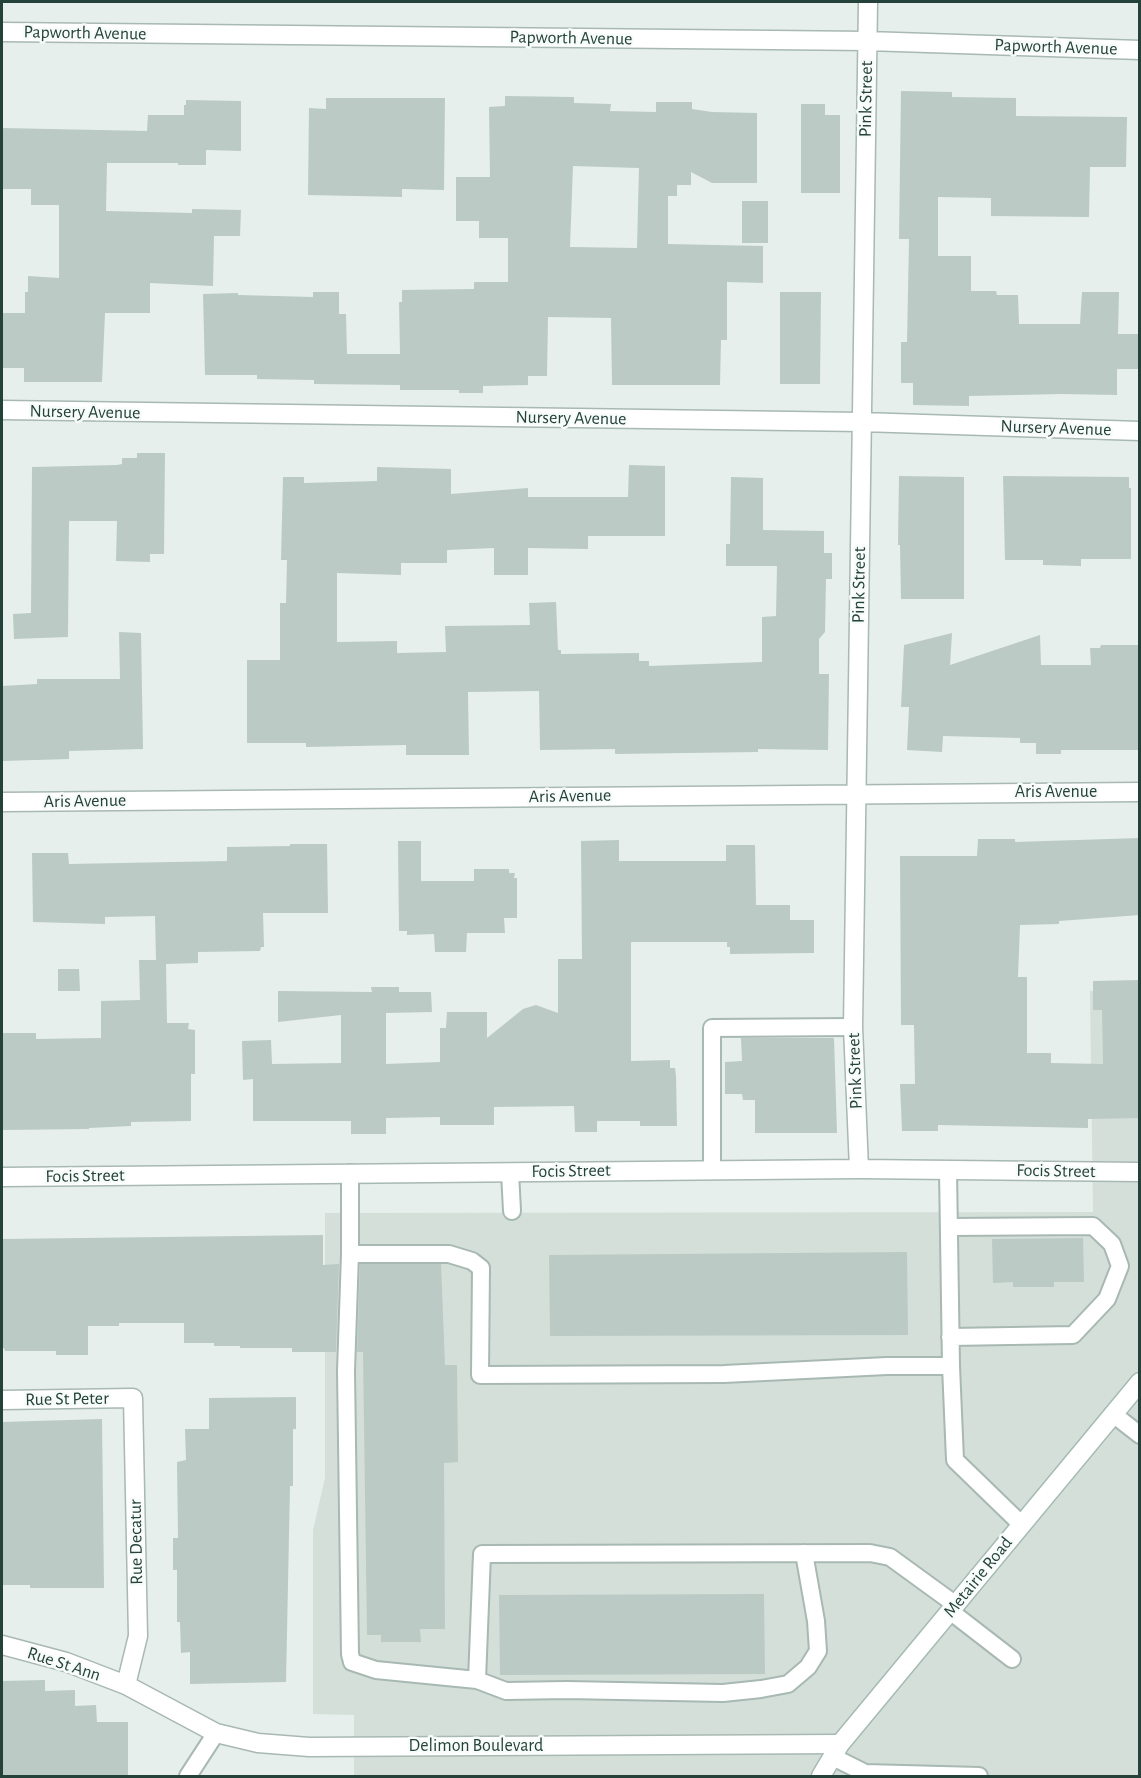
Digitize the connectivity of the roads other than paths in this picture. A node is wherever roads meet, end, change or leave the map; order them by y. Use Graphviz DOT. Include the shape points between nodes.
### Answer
graph roads {
  1 [pos="868,2"];
  2 [pos="2,32"];
  3 [pos="867,40"];
  4 [pos="1140,50"];
  5 [pos="2,410"];
  6 [pos="862,422"];
  7 [pos="1140,431"];
  8 [pos="1140,792"];
  9 [pos="856,794"];
  10 [pos="2,802"];
  11 [pos="853,1027"];
  12 [pos="859,1169"];
  13 [pos="712,1170"];
  14 [pos="948,1170"];
  15 [pos="510,1172"];
  16 [pos="1140,1172"];
  17 [pos="350,1173"];
  18 [pos="2,1177"];
  19 [pos="512,1211"];
  20 [pos="949,1227"];
  21 [pos="350,1254"];
  22 [pos="950,1337"];
  23 [pos="951,1366"];
  24 [pos="1140,1382"];
  25 [pos="134,1398"];
  26 [pos="2,1400"];
  27 [pos="1113,1414"];
  28 [pos="1140,1435"];
  29 [pos="1021,1524"];
  30 [pos="804,1553"];
  31 [pos="953,1608"];
  32 [pos="2,1645"];
  33 [pos="1012,1659"];
  34 [pos="477,1680"];
  35 [pos="126,1685"];
  36 [pos="216,1733"];
  37 [pos="837,1750"];
  38 [pos="188,1776"];
  39 [pos="821,1776"];
  40 [pos="979,1776"];
  1 -- 3 [label="street, Pink Street"];
  2 -- 3 [label="street, Papworth Avenue"];
  3 -- 4 [label="street, Papworth Avenue"];
  3 -- 6 [label="street, Pink Street"];
  5 -- 6 [label="street, Nursery Avenue"];
  6 -- 7 [label="street, Nursery Avenue"];
  6 -- 9 [label="street, Pink Street"];
  8 -- 9 [label="street, Aris Avenue"];
  9 -- 10 [label="street, Aris Avenue"];
  9 -- 11 [label="street, Pink Street"];
  11 -- 12 [label="street, Pink Street"];
  11 -- 13 [label="lane" via="712,1028"];
  12 -- 13 [label="street, Focis Street"];
  12 -- 14 [label="street, Focis Street"];
  13 -- 15 [label="street, Focis Street"];
  14 -- 16 [label="street, Focis Street"];
  14 -- 20 [label="lane"];
  15 -- 17 [label="street, Focis Street"];
  15 -- 19 [label="lane"];
  17 -- 18 [label="street, Focis Street"];
  17 -- 21 [label="lane"];
  20 -- 22 [label="lane"];
  20 -- 22 [label="lane" via="1093,1226 1112,1244 1120,1266 1107,1299 1073,1335"];
  21 -- 23 [label="lane" via="449,1254 481,1268 480,1375 724,1374"];
  21 -- 34 [label="lane" via="346,1371 352,1662 376,1670"];
  22 -- 23 [label="lane"];
  23 -- 29 [label="lane" via="955,1460"];
  24 -- 27 [label="street, Metairie Road"];
  25 -- 26 [label="street, Rue St Peter"];
  25 -- 35 [label="street, Rue Decatur" via="138,1636"];
  27 -- 28 [label="lane"];
  27 -- 29 [label="street, Metairie Road"];
  29 -- 31 [label="street, Metairie Road"];
  30 -- 31 [label="lane" via="870,1553 890,1557"];
  30 -- 34 [label="lane" via="482,1554"];
  30 -- 34 [label="lane" via="818,1651 808,1667 788,1684 723,1693 506,1691"];
  31 -- 33 [label="lane"];
  31 -- 37 [label="street, Metairie Road"];
  32 -- 35 [label="street, Rue St Ann" via="66,1662"];
  35 -- 36 [label="street, Delimon Boulevard"];
  36 -- 37 [label="street, Delimon Boulevard" via="258,1743 309,1747"];
  36 -- 38 [label="lane"];
  37 -- 39 [label="street, Metairie Road"];
  37 -- 40 [label="lane" via="866,1773"];
}
